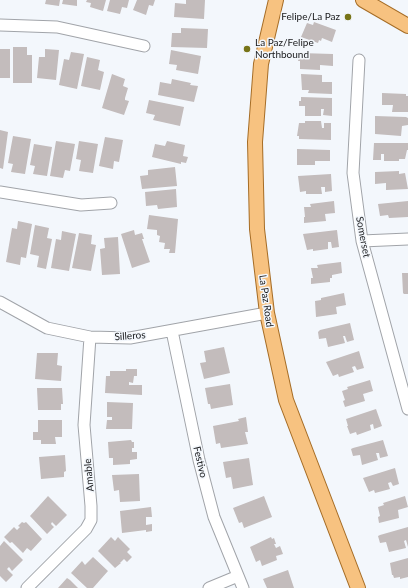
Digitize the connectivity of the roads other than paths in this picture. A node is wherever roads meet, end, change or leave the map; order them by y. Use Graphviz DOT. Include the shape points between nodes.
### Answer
graph roads {
  1 [pos="276,0"];
  2 [pos="363,0"];
  3 [pos="0,25"];
  4 [pos="408,26"];
  5 [pos="144,46"];
  6 [pos="359,60"];
  7 [pos="0,192"];
  8 [pos="111,203"];
  9 [pos="408,239"];
  10 [pos="362,241"];
  11 [pos="0,302"];
  12 [pos="267,314"];
  13 [pos="172,331"];
  14 [pos="90,337"];
  15 [pos="408,409"];
  16 [pos="238,576"];
  17 [pos="27,588"];
  18 [pos="209,588"];
  19 [pos="243,588"];
  20 [pos="358,588"];
  1 -- 12 [label="main road, La Paz Road" via="261,64 256,142 257,229"];
  2 -- 4 [label="main road"];
  3 -- 5 [label="street" via="57,27"];
  6 -- 10 [label="street, Somerset" via="353,173"];
  7 -- 8 [label="street" via="81,205"];
  9 -- 10 [label="street"];
  10 -- 15 [label="street, Somerset"];
  11 -- 14 [label="street, Silleros" via="47,328"];
  12 -- 13 [label="street, Silleros"];
  12 -- 20 [label="main road, La Paz Road" via="286,400"];
  13 -- 14 [label="street, Silleros" via="130,338"];
  13 -- 16 [label="street, Festivo" via="199,460 214,517"];
  14 -- 17 [label="street, Amable" via="84,425 91,520 86,529"];
  16 -- 18 [label="street"];
  16 -- 19 [label="street, Festivo"];
}
